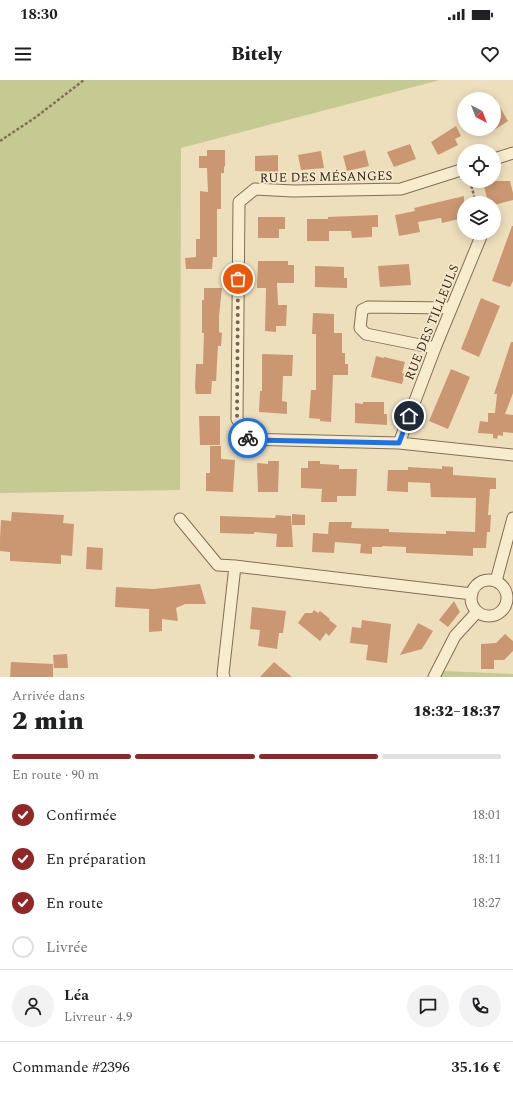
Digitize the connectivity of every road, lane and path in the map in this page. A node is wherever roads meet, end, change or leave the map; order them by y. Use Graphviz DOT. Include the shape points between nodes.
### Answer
graph roads {
  1 [pos="84,80"];
  2 [pos="0,141"];
  3 [pos="513,152"];
  4 [pos="501,156"];
  5 [pos="457,171"];
  6 [pos="479,240"];
  7 [pos="451,308"];
  8 [pos="436,348"];
  9 [pos="399,443"];
  10 [pos="513,455"];
  11 [pos="513,518"];
  12 [pos="180,519"];
  13 [pos="235,566"];
  14 [pos="496,581"];
  15 [pos="472,594"];
  16 [pos="510,595"];
  17 [pos="477,612"];
  18 [pos="224,677"];
  19 [pos="434,677"];
  1 -- 2 [label="path"];
  3 -- 4 [label="street"];
  5 -- 9 [label="street, RUE DES MÉSANGES" via="401,189 293,192 255,189 239,202 237,419 249,440"];
  6 -- 7 [label="street, RUE DES TILLEULS"];
  7 -- 8 [label="street, RUE DES TILLEULS"];
  7 -- 8 [label="street" via="368,307 362,310 360,328 366,334"];
  8 -- 9 [label="street, RUE DES TILLEULS"];
  9 -- 10 [label="street, RUE DES MÉSANGES"];
  11 -- 14 [label="street"];
  12 -- 13 [label="street" via="218,565"];
  13 -- 15 [label="street"];
  13 -- 18 [label="street"];
  14 -- 15 [label="street" via="484,580 478,583"];
  14 -- 16 [label="street" via="502,584"];
  15 -- 17 [label="street" via="472,604"];
  16 -- 17 [label="street" via="506,606 498,614 487,616"];
  17 -- 19 [label="street" via="455,636"];
}
